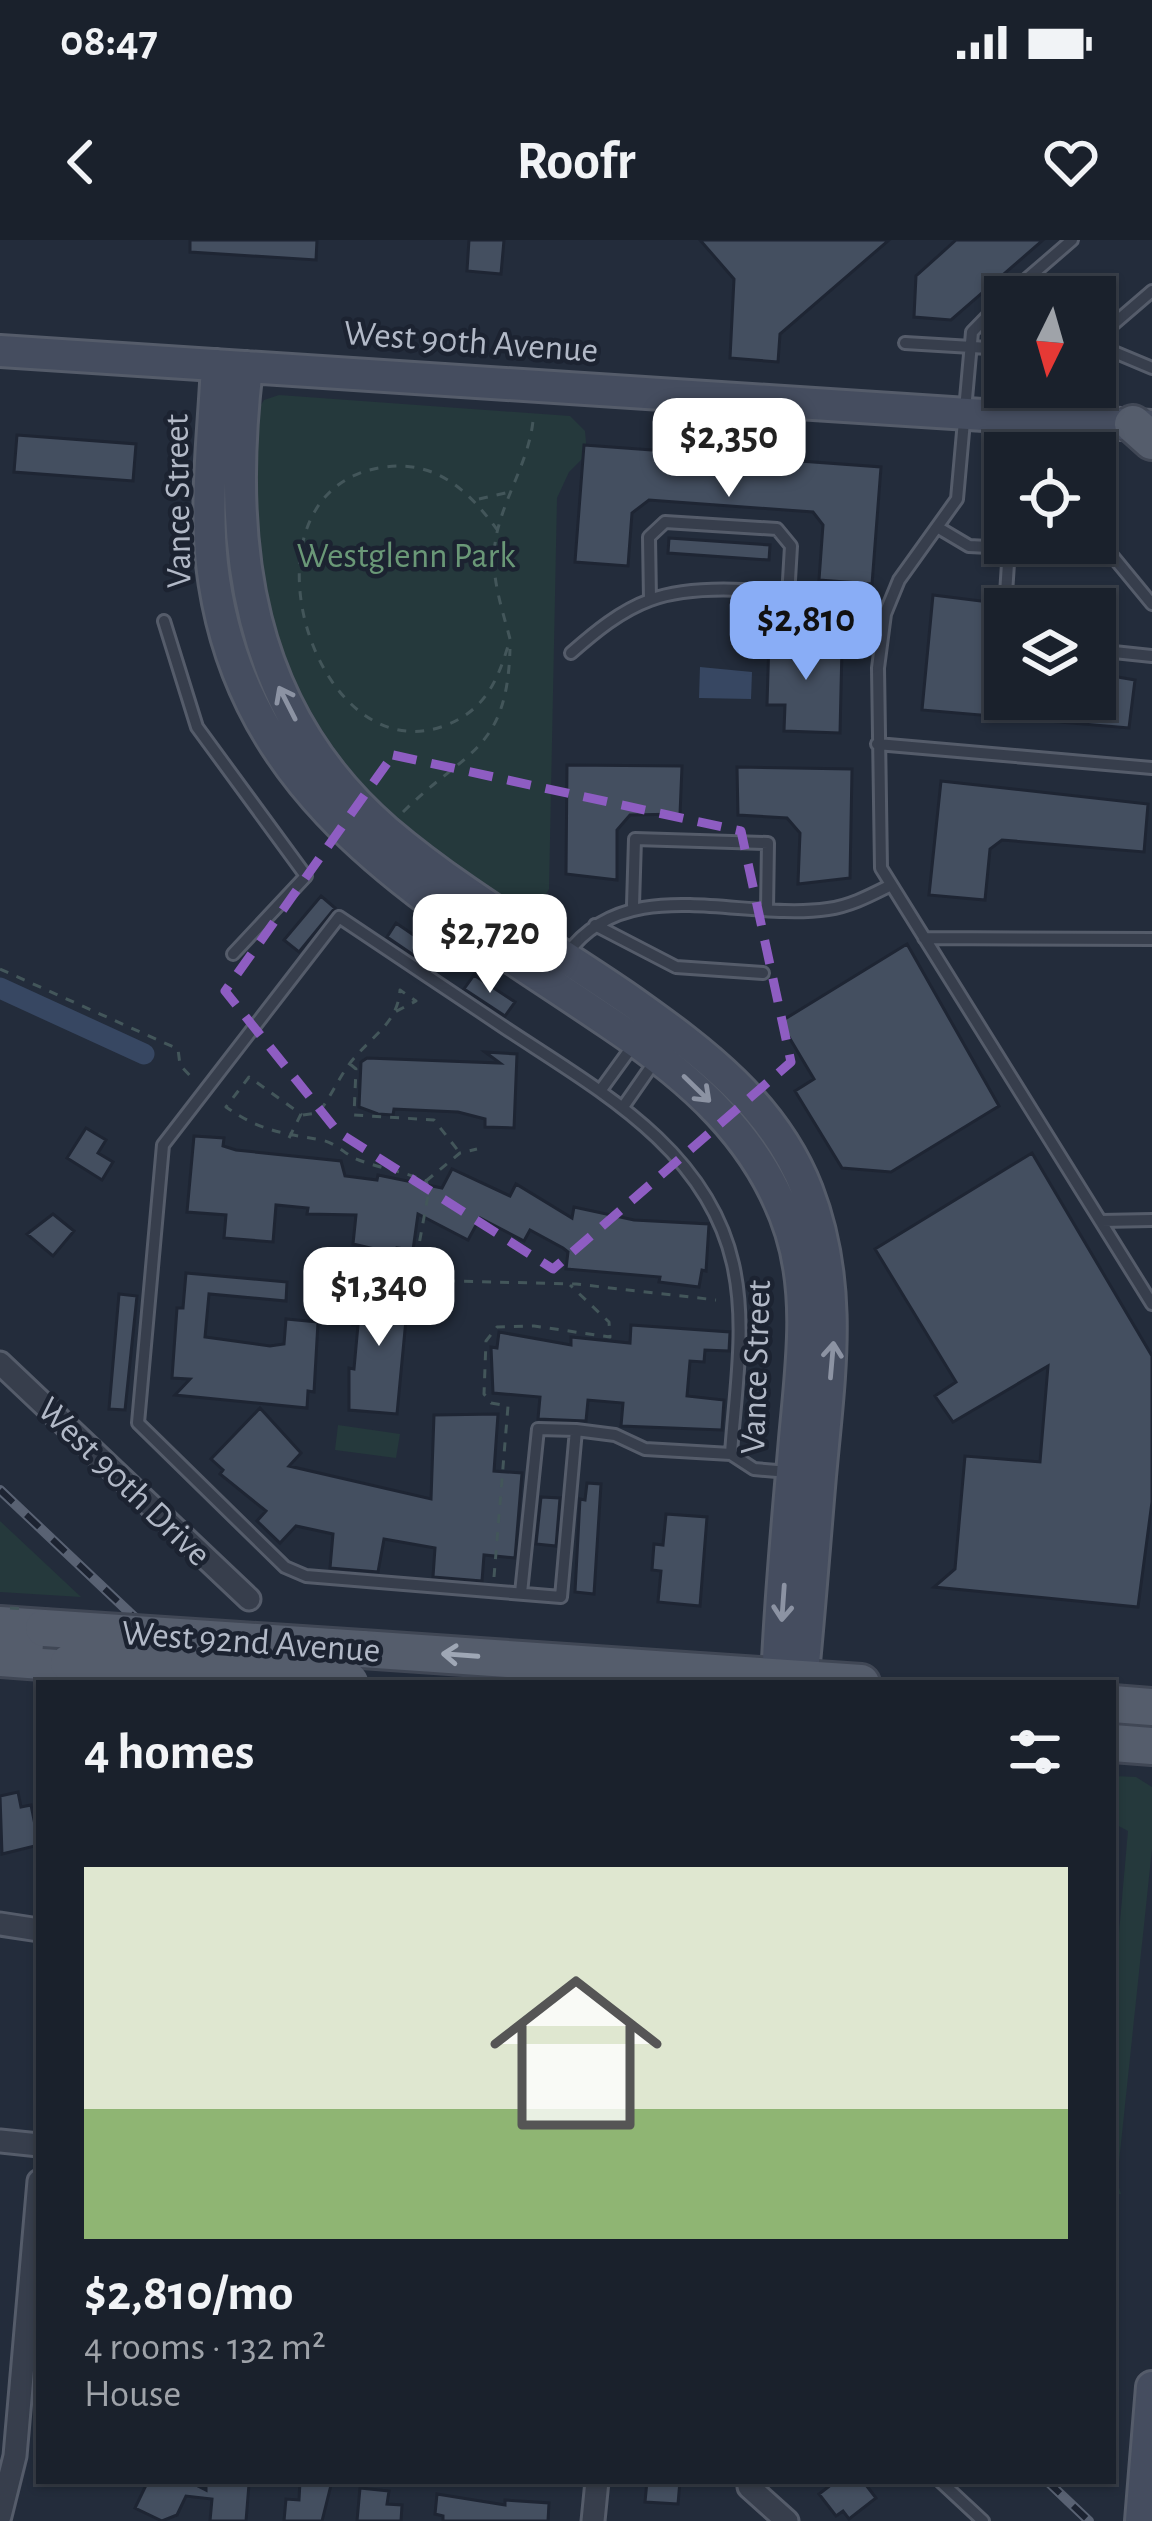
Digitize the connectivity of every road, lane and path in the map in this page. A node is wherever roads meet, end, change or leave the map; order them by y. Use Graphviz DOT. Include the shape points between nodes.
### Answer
graph roads {
  1 [pos="1072,240"];
  2 [pos="1030,276"];
  3 [pos="1152,291"];
  4 [pos="984,315"];
  5 [pos="1116,323"];
  6 [pos="905,343"];
  7 [pos="970,347"];
  8 [pos="984,348"];
  9 [pos="0,351"];
  10 [pos="1116,352"];
  11 [pos="232,366"];
  12 [pos="1152,368"];
  13 [pos="965,412"];
  14 [pos="533,421"];
  15 [pos="1146,431"];
  16 [pos="512,491"];
  17 [pos="476,500"];
  18 [pos="937,526"];
  19 [pos="498,531"];
  20 [pos="984,547"];
  21 [pos="1116,560"];
  22 [pos="788,596"];
  23 [pos="650,599"];
  24 [pos="1152,604"];
  25 [pos="885,614"];
  26 [pos="164,621"];
  27 [pos="510,639"];
  28 [pos="1116,652"];
  29 [pos="572,653"];
  30 [pos="1152,656"];
  31 [pos="878,744"];
  32 [pos="1152,768"];
  33 [pos="397,819"];
  34 [pos="889,886"];
  35 [pos="633,905"];
  36 [pos="767,909"];
  37 [pos="595,925"];
  38 [pos="924,938"];
  39 [pos="1152,940"];
  40 [pos="233,954"];
  41 [pos="565,956"];
  42 [pos="0,969"];
  43 [pos="763,973"];
  44 [pos="393,1013"];
  45 [pos="656,1037"];
  46 [pos="350,1064"];
  47 [pos="206,1089"];
  48 [pos="599,1091"];
  49 [pos="623,1108"];
  50 [pos="301,1114"];
  51 [pos="290,1138"];
  52 [pos="478,1149"];
  53 [pos="460,1153"];
  54 [pos="426,1181"];
  55 [pos="1152,1220"];
  56 [pos="1101,1221"];
  57 [pos="416,1261"];
  58 [pos="317,1263"];
  59 [pos="570,1285"];
  60 [pos="716,1300"];
  61 [pos="1152,1304"];
  62 [pos="0,1363"];
  63 [pos="576,1430"];
  64 [pos="731,1454"];
  65 [pos="792,1473"];
  66 [pos="493,1591"];
  67 [pos="521,1593"];
  68 [pos="249,1599"];
  69 [pos="0,1624"];
  70 [pos="0,1658"];
  71 [pos="359,1671"];
  72 [pos="790,1680"];
  73 [pos="1116,1704"];
  74 [pos="1152,1707"];
  75 [pos="1116,1743"];
  76 [pos="1152,1746"];
  77 [pos="0,1924"];
  78 [pos="36,1930"];
  79 [pos="0,2141"];
  80 [pos="36,2145"];
  81 [pos="36,2203"];
  82 [pos="1152,2387"];
  83 [pos="10,2392"];
  84 [pos="597,2484"];
  85 [pos="943,2484"];
  86 [pos="749,2487"];
  87 [pos="0,2516"];
  88 [pos="593,2521"];
  89 [pos="787,2521"];
  90 [pos="982,2521"];
  91 [pos="1141,2521"];
  1 -- 2 [label="lane"];
  3 -- 5 [label="lane"];
  4 -- 7 [label="lane"];
  6 -- 7 [label="lane"];
  7 -- 8 [label="lane"];
  7 -- 13 [label="lane"];
  9 -- 11 [label="street, West 90th Avenue"];
  10 -- 12 [label="lane"];
  11 -- 13 [label="street, West 90th Avenue"];
  41 -- 11 [label="street, Vance Street, one-way" via="368,814 284,700 262,650 240,537"];
  11 -- 45 [label="street, Vance Street" via="210,512 218,603 241,682 290,770 381,867"];
  13 -- 15 [label="street, West 90th Avenue"];
  13 -- 18 [label="lane" via="957,499"];
  14 -- 16 [label="path"];
  16 -- 17 [label="path"];
  16 -- 19 [label="path"];
  17 -- 19 [label="path"];
  17 -- 27 [label="path" via="419,469 387,466 354,477 318,505 303,534 303,601 338,691 363,716 398,731 438,728 486,700"];
  18 -- 20 [label="lane"];
  18 -- 25 [label="lane"];
  19 -- 27 [label="path" via="494,556"];
  21 -- 24 [label="lane"];
  22 -- 23 [label="lane"];
  22 -- 23 [label="lane" via="791,546 777,530 665,522 649,537"];
  22 -- 25 [label="lane"];
  23 -- 29 [label="lane"];
  25 -- 31 [label="lane"];
  26 -- 40 [label="lane" via="197,728 306,876"];
  27 -- 33 [label="path" via="504,702 484,742"];
  28 -- 30 [label="lane"];
  31 -- 32 [label="lane"];
  31 -- 34 [label="lane" via="877,831"];
  34 -- 36 [label="lane" via="827,909"];
  34 -- 38 [label="lane"];
  35 -- 36 [label="lane"];
  35 -- 36 [label="lane" via="635,838 768,843"];
  35 -- 37 [label="lane"];
  37 -- 41 [label="lane"];
  37 -- 43 [label="lane" via="676,967"];
  38 -- 39 [label="lane"];
  38 -- 56 [label="lane"];
  41 -- 45 [label="street, Vance Street"];
  42 -- 47 [label="path" via="178,1049 186,1074"];
  44 -- 46 [label="path"];
  45 -- 48 [label="lane"];
  45 -- 49 [label="lane"];
  45 -- 65 [label="street, Vance Street, one-way" via="748,1146 792,1236 803,1296"];
  72 -- 45 [label="street, Vance Street, one-way" via="834,1332 829,1269 806,1189 778,1135 716,1063"];
  46 -- 50 [label="path" via="318,1113"];
  46 -- 53 [label="path" via="354,1115 434,1120"];
  47 -- 48 [label="lane" via="339,917"];
  47 -- 66 [label="lane" via="163,1145 138,1424 285,1567 306,1576"];
  48 -- 49 [label="lane"];
  49 -- 64 [label="lane" via="687,1169 721,1222 740,1336"];
  50 -- 51 [label="path"];
  50 -- 51 [label="path" via="249,1077 226,1106"];
  51 -- 54 [label="path" via="322,1140"];
  52 -- 53 [label="path"];
  53 -- 54 [label="path"];
  54 -- 57 [label="path"];
  55 -- 56 [label="lane"];
  56 -- 61 [label="lane"];
  57 -- 58 [label="path"];
  57 -- 59 [label="path" via="431,1277 451,1281"];
  59 -- 60 [label="path"];
  59 -- 66 [label="path" via="609,1322 610,1337 497,1327 486,1341 484,1394 508,1406"];
  62 -- 68 [label="street, West 90th Drive"];
  63 -- 64 [label="lane" via="645,1449"];
  63 -- 67 [label="lane" via="538,1429"];
  63 -- 67 [label="lane" via="561,1597"];
  64 -- 65 [label="lane" via="754,1469"];
  65 -- 72 [label="street, Vance Street, one-way"];
  66 -- 67 [label="lane"];
  69 -- 71 [label="main road, West 92nd Avenue, bridge"];
  70 -- 71 [label="main road, West 92nd Avenue, bridge"];
  72 -- 71 [label="main road, West 92nd Avenue, one-way"];
  73 -- 74 [label="main road"];
  75 -- 76 [label="main road"];
  77 -- 78 [label="street"];
  79 -- 80 [label="street"];
  81 -- 83 [label="street"];
  82 -- 91 [label="street"];
  83 -- 87 [label="street" via="15,2456"];
  84 -- 88 [label="street"];
  85 -- 90 [label="lane"];
  86 -- 89 [label="street"];
}
